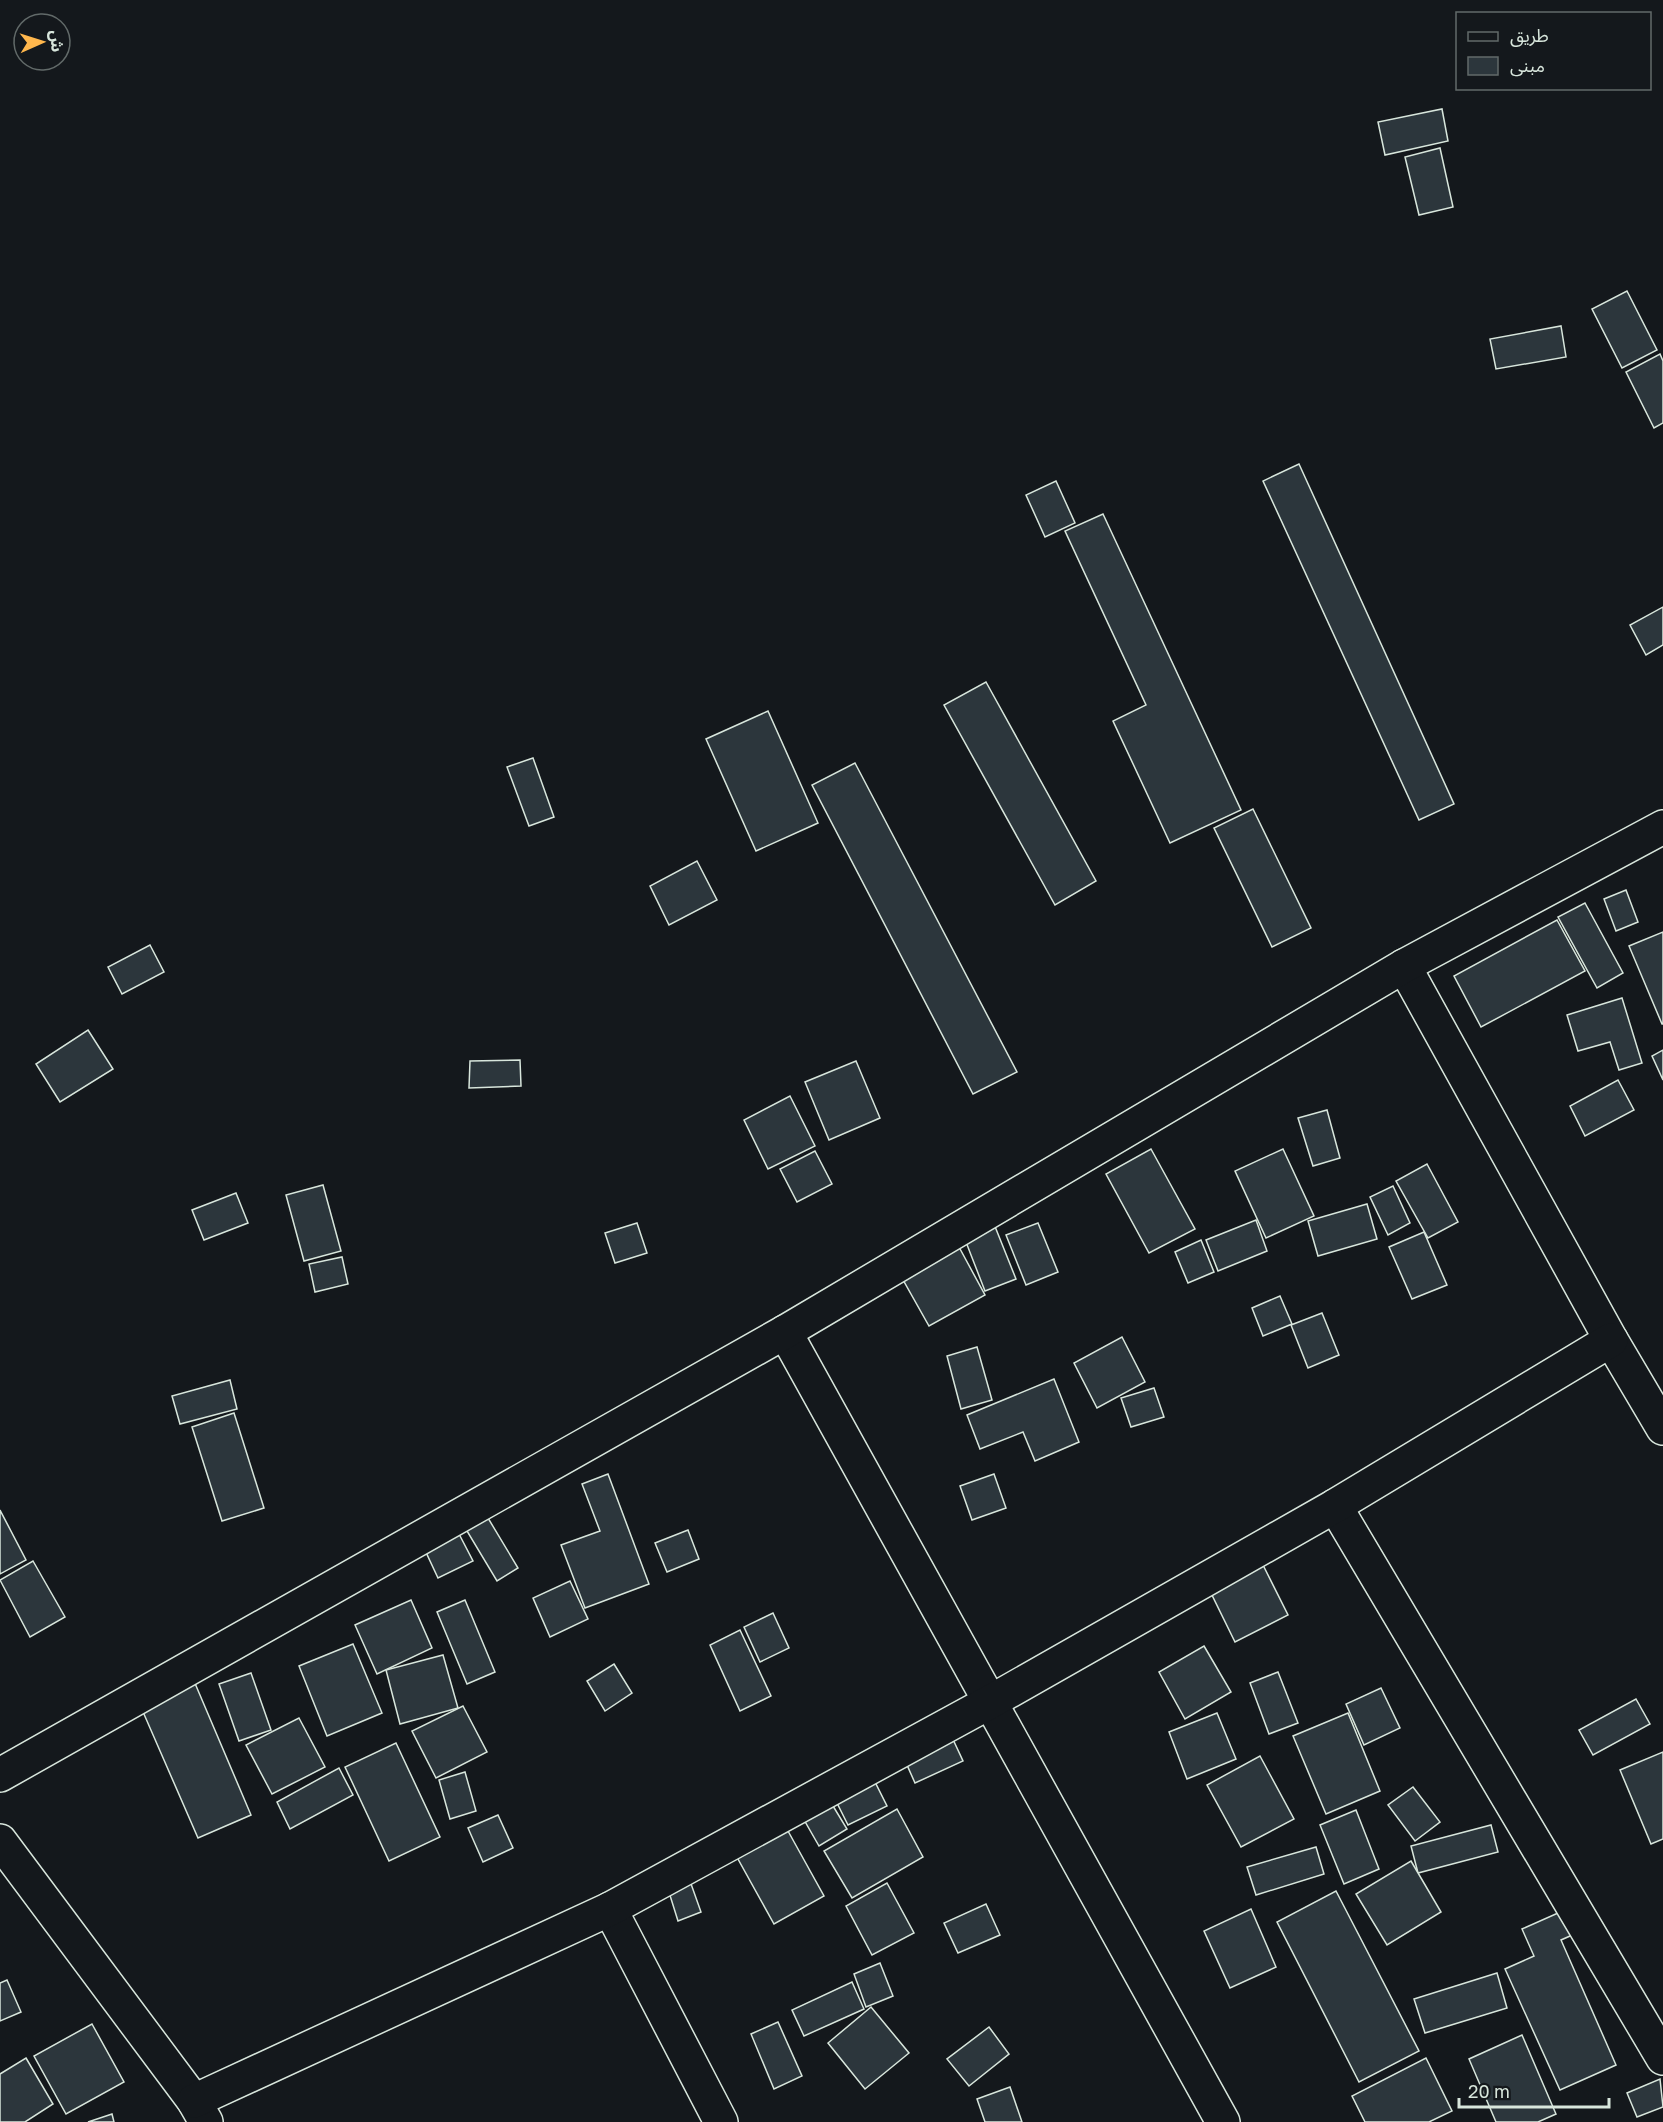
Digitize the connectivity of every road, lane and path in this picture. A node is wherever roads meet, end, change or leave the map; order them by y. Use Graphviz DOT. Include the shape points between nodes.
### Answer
graph roads {
  1 [pos="1663,827"];
  2 [pos="1404,966"];
  3 [pos="785,1332"];
  4 [pos="1611,1340"];
  5 [pos="1663,1428"];
  6 [pos="1335,1506"];
  7 [pos="990,1702"];
  8 [pos="0,1775"];
  9 [pos="0,1841"];
  10 [pos="610,1909"];
  11 [pos="1663,2058"];
  12 [pos="200,2111"];
  13 [pos="721,2122"];
  14 [pos="1223,2122"];
  1 -- 2 [label="street"];
  2 -- 3 [label="street"];
  2 -- 4 [label="street"];
  3 -- 7 [label="street"];
  3 -- 8 [label="street"];
  4 -- 5 [label="street"];
  4 -- 6 [label="street"];
  6 -- 7 [label="street"];
  6 -- 11 [label="street"];
  7 -- 10 [label="street"];
  7 -- 14 [label="street"];
  9 -- 12 [label="street"];
  10 -- 12 [label="street"];
  10 -- 13 [label="street"];
}
